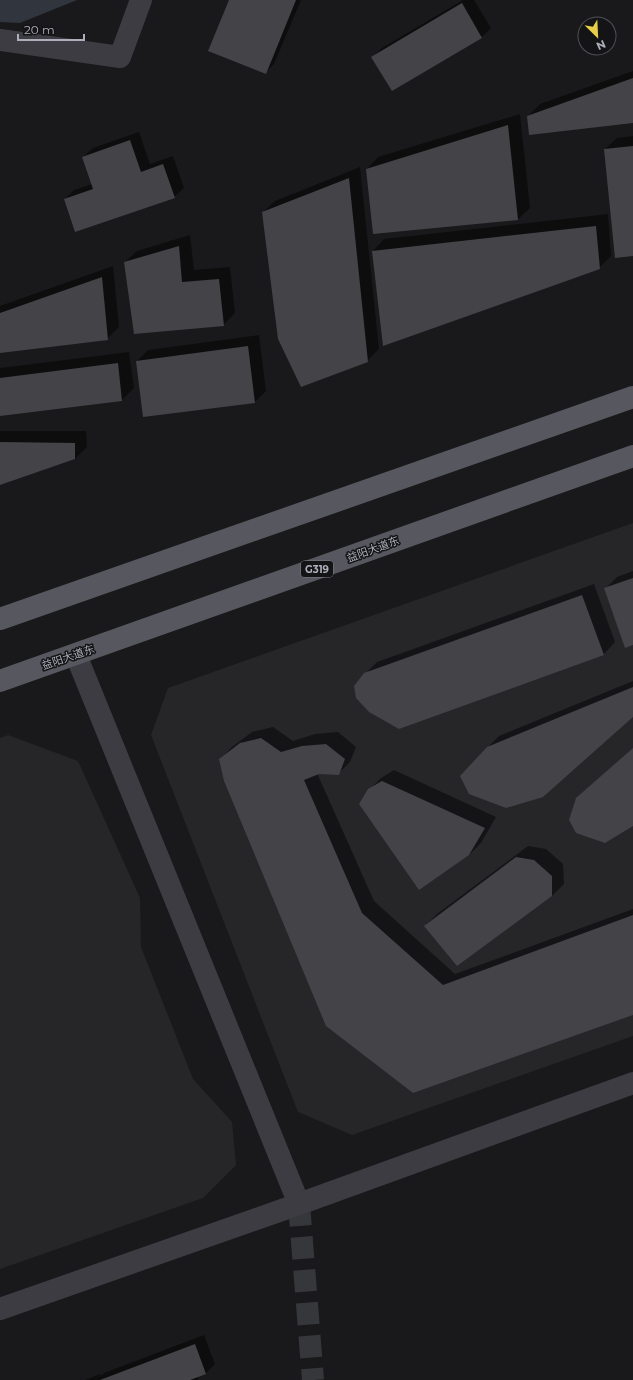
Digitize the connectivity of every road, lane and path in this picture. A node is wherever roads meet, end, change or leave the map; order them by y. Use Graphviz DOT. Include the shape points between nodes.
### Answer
graph roads {
  1 [pos="140,0"];
  2 [pos="0,40"];
  3 [pos="633,397"];
  4 [pos="633,456"];
  5 [pos="0,619"];
  6 [pos="76,655"];
  7 [pos="0,681"];
  8 [pos="633,1083"];
  9 [pos="299,1204"];
  10 [pos="0,1309"];
  1 -- 2 [label="street" via="120,57"];
  3 -- 5 [label="main road"];
  4 -- 6 [label="main road, 益阳大道东 / G319"];
  6 -- 7 [label="main road, 益阳大道东 / G319"];
  6 -- 9 [label="street"];
  8 -- 9 [label="street"];
  9 -- 10 [label="street"];
}
